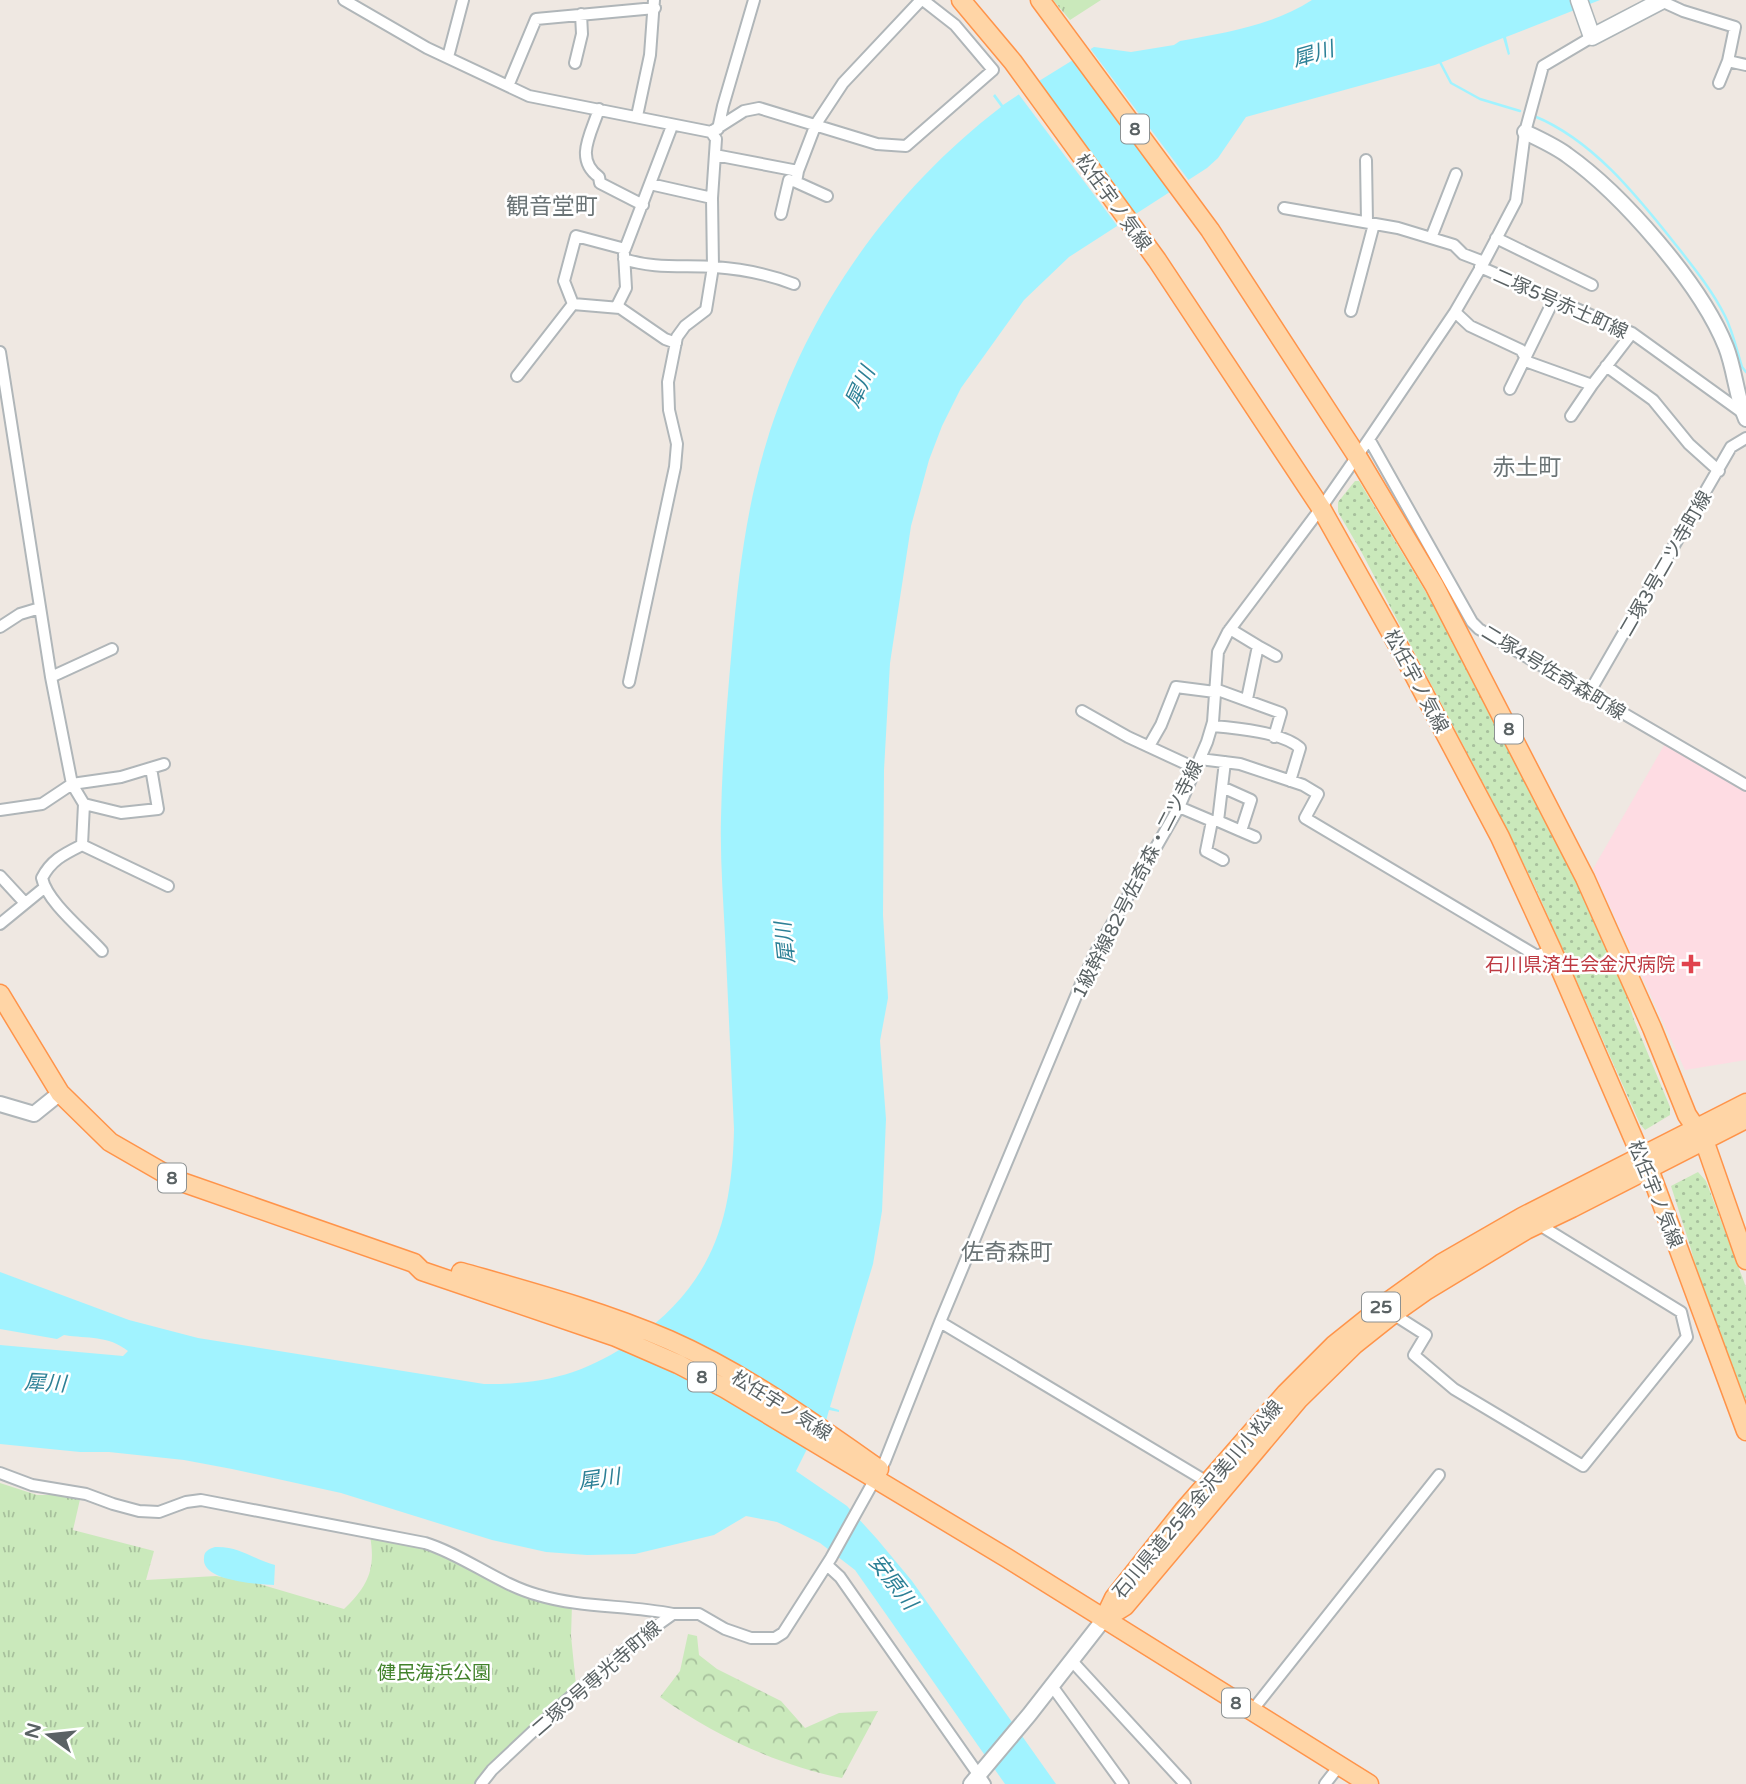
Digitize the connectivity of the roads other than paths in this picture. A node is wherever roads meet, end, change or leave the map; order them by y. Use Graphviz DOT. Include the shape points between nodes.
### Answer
graph roads {
  1 [pos="344,0"];
  2 [pos="463,0"];
  3 [pos="754,0"];
  4 [pos="922,0"];
  5 [pos="961,0"];
  6 [pos="1040,0"];
  7 [pos="1579,0"];
  8 [pos="1662,0"];
  9 [pos="654,4"];
  10 [pos="581,14"];
  11 [pos="1740,27"];
  12 [pos="1590,30"];
  13 [pos="448,57"];
  14 [pos="1728,61"];
  15 [pos="575,63"];
  16 [pos="1746,65"];
  17 [pos="1718,83"];
  18 [pos="509,86"];
  19 [pos="599,109"];
  20 [pos="636,116"];
  21 [pos="816,124"];
  22 [pos="673,126"];
  23 [pos="715,131"];
  24 [pos="1525,132"];
  25 [pos="715,155"];
  26 [pos="1366,160"];
  27 [pos="1456,174"];
  28 [pos="797,177"];
  29 [pos="650,184"];
  30 [pos="827,196"];
  31 [pos="712,198"];
  32 [pos="643,205"];
  33 [pos="1284,208"];
  34 [pos="781,214"];
  35 [pos="1370,223"];
  36 [pos="1431,238"];
  37 [pos="1496,238"];
  38 [pos="624,254"];
  39 [pos="1482,265"];
  40 [pos="713,267"];
  41 [pos="794,284"];
  42 [pos="1592,285"];
  43 [pos="1554,299"];
  44 [pos="573,304"];
  45 [pos="620,308"];
  46 [pos="1351,312"];
  47 [pos="1455,312"];
  48 [pos="1632,333"];
  49 [pos="676,343"];
  50 [pos="0,352"];
  51 [pos="1526,356"];
  52 [pos="1606,366"];
  53 [pos="517,376"];
  54 [pos="1592,385"];
  55 [pos="1510,389"];
  56 [pos="1571,416"];
  57 [pos="1745,416"];
  58 [pos="1746,438"];
  59 [pos="1369,439"];
  60 [pos="1357,456"];
  61 [pos="1719,471"];
  62 [pos="1321,508"];
  63 [pos="40,608"];
  64 [pos="0,627"];
  65 [pos="1230,629"];
  66 [pos="1479,629"];
  67 [pos="1458,631"];
  68 [pos="1258,646"];
  69 [pos="112,649"];
  70 [pos="1276,656"];
  71 [pos="51,677"];
  72 [pos="629,682"];
  73 [pos="1215,690"];
  74 [pos="1589,693"];
  75 [pos="1247,699"];
  76 [pos="1082,711"];
  77 [pos="1212,726"];
  78 [pos="1274,737"];
  79 [pos="1149,746"];
  80 [pos="1225,762"];
  81 [pos="164,764"];
  82 [pos="1198,764"];
  83 [pos="151,768"];
  84 [pos="1290,781"];
  85 [pos="72,784"];
  86 [pos="1746,785"];
  87 [pos="1222,787"];
  88 [pos="84,804"];
  89 [pos="1179,807"];
  90 [pos="0,810"];
  91 [pos="1215,821"];
  92 [pos="1241,831"];
  93 [pos="1255,837"];
  94 [pos="82,845"];
  95 [pos="1223,860"];
  96 [pos="0,876"];
  97 [pos="168,886"];
  98 [pos="44,888"];
  99 [pos="25,903"];
  100 [pos="0,924"];
  101 [pos="1552,950"];
  102 [pos="102,951"];
  103 [pos="0,995"];
  104 [pos="61,1093"];
  105 [pos="1746,1103"];
  106 [pos="0,1104"];
  107 [pos="1746,1119"];
  108 [pos="1699,1134"];
  109 [pos="1645,1162"];
  110 [pos="1538,1224"];
  111 [pos="1746,1260"];
  112 [pos="1393,1314"];
  113 [pos="940,1322"];
  114 [pos="1746,1431"];
  115 [pos="0,1473"];
  116 [pos="877,1474"];
  117 [pos="1439,1475"];
  118 [pos="1209,1483"];
  119 [pos="829,1561"];
  120 [pos="673,1614"];
  121 [pos="1104,1619"];
  122 [pos="1071,1660"];
  123 [pos="1052,1686"];
  124 [pos="1251,1712"];
  125 [pos="1339,1766"];
  126 [pos="980,1778"];
  127 [pos="481,1784"];
  128 [pos="1123,1784"];
  129 [pos="1185,1784"];
  130 [pos="1325,1784"];
  131 [pos="1369,1784"];
  1 -- 13 [label="street"];
  2 -- 13 [label="street"];
  3 -- 23 [label="street"];
  4 -- 21 [label="street" via="843,83"];
  4 -- 21 [label="street" via="956,25 993,70 906,146 877,144"];
  5 -- 62 [label="main road, 松任宇ノ気線" via="1013,62 1157,260"];
  6 -- 60 [label="main road, 8" via="1210,230"];
  7 -- 12 [label="main road"];
  8 -- 11 [label="street" via="1683,11"];
  8 -- 12 [label="main road"];
  9 -- 10 [label="street"];
  9 -- 20 [label="street" via="650,55"];
  10 -- 15 [label="street"];
  10 -- 18 [label="street" via="536,19"];
  11 -- 14 [label="street"];
  12 -- 24 [label="street, 1級幹線82号佐奇森・二ツ寺線" via="1543,66"];
  13 -- 18 [label="street"];
  14 -- 16 [label="street"];
  14 -- 17 [label="street"];
  18 -- 19 [label="street" via="529,96"];
  19 -- 20 [label="street"];
  19 -- 32 [label="street" via="585,153 589,170 600,183"];
  20 -- 22 [label="street"];
  21 -- 23 [label="street" via="759,108 744,111"];
  21 -- 28 [label="street"];
  22 -- 23 [label="street"];
  22 -- 29 [label="street"];
  23 -- 25 [label="street"];
  24 -- 37 [label="street, 1級幹線82号佐奇森・二ツ寺線" via="1516,201"];
  24 -- 57 [label="street" via="1567,154 1625,205 1675,264 1726,348"];
  25 -- 28 [label="street"];
  25 -- 31 [label="street"];
  26 -- 35 [label="street"];
  27 -- 36 [label="street"];
  28 -- 30 [label="street"];
  28 -- 34 [label="street" via="789,180"];
  29 -- 31 [label="street"];
  29 -- 32 [label="street"];
  31 -- 40 [label="street"];
  32 -- 38 [label="street"];
  33 -- 35 [label="street, 二塚5号赤土町線"];
  35 -- 36 [label="street, 二塚5号赤土町線"];
  35 -- 46 [label="street"];
  36 -- 39 [label="street, 二塚5号赤土町線" via="1454,245"];
  37 -- 39 [label="street, 1級幹線82号佐奇森・二ツ寺線"];
  37 -- 42 [label="street"];
  38 -- 40 [label="street" via="643,265"];
  38 -- 44 [label="street" via="576,236 564,281"];
  38 -- 45 [label="street" via="626,288"];
  39 -- 43 [label="street, 二塚5号赤土町線"];
  39 -- 47 [label="street, 1級幹線82号佐奇森・二ツ寺線"];
  40 -- 41 [label="street" via="768,274"];
  40 -- 49 [label="street" via="706,310 685,326"];
  43 -- 48 [label="street, 二塚5号赤土町線"];
  43 -- 51 [label="street"];
  44 -- 45 [label="street"];
  44 -- 53 [label="street"];
  45 -- 49 [label="street"];
  47 -- 51 [label="street" via="1470,326"];
  47 -- 59 [label="street, 1級幹線82号佐奇森・二ツ寺線"];
  48 -- 52 [label="street"];
  48 -- 57 [label="street, 二塚5号赤土町線"];
  49 -- 72 [label="street" via="668,382 677,444 675,467"];
  50 -- 63 [label="street"];
  51 -- 54 [label="street" via="1528,362"];
  51 -- 55 [label="street"];
  52 -- 54 [label="street"];
  52 -- 61 [label="street" via="1653,400 1689,444"];
  54 -- 56 [label="street"];
  58 -- 61 [label="street, 二塚3号二ツ寺町線" via="1731,447"];
  59 -- 60 [label="street, 1級幹線82号佐奇森・二ツ寺線"];
  59 -- 66 [label="street, 二塚4号佐奇森町線"];
  60 -- 62 [label="street, 1級幹線82号佐奇森・二ツ寺線"];
  60 -- 67 [label="main road, 8"];
  61 -- 74 [label="street, 二塚3号二ツ寺町線"];
  62 -- 65 [label="street, 1級幹線82号佐奇森・二ツ寺線"];
  62 -- 101 [label="main road, 松任宇ノ気線" via="1493,824"];
  63 -- 64 [label="street"];
  63 -- 71 [label="street"];
  65 -- 68 [label="street"];
  65 -- 73 [label="street, 1級幹線82号佐奇森・二ツ寺線" via="1218,652"];
  66 -- 67 [label="street"];
  66 -- 74 [label="street, 二塚4号佐奇森町線"];
  67 -- 108 [label="main road, 8" via="1585,878"];
  68 -- 70 [label="street"];
  68 -- 75 [label="street"];
  69 -- 71 [label="street"];
  71 -- 85 [label="street"];
  73 -- 75 [label="street"];
  73 -- 77 [label="street, 1級幹線82号佐奇森・二ツ寺線"];
  73 -- 79 [label="street" via="1176,687"];
  74 -- 86 [label="street, 二塚4号佐奇森町線"];
  75 -- 78 [label="street" via="1281,713"];
  76 -- 79 [label="street"];
  77 -- 78 [label="street"];
  77 -- 82 [label="street, 1級幹線82号佐奇森・二ツ寺線"];
  78 -- 84 [label="street" via="1300,748"];
  79 -- 82 [label="street"];
  80 -- 82 [label="street"];
  80 -- 84 [label="street"];
  80 -- 87 [label="street"];
  81 -- 83 [label="street"];
  82 -- 89 [label="street, 1級幹線82号佐奇森・二ツ寺線"];
  83 -- 85 [label="street"];
  83 -- 88 [label="street" via="158,808 121,813"];
  84 -- 101 [label="street" via="1318,794 1305,818 1537,956"];
  85 -- 88 [label="street"];
  85 -- 90 [label="street" via="42,804"];
  87 -- 91 [label="street"];
  87 -- 92 [label="street" via="1251,800"];
  88 -- 94 [label="street"];
  89 -- 91 [label="street"];
  89 -- 113 [label="street, 1級幹線82号佐奇森・二ツ寺線" via="1096,952"];
  91 -- 92 [label="street"];
  91 -- 95 [label="street" via="1206,851"];
  92 -- 93 [label="street"];
  94 -- 97 [label="street"];
  94 -- 98 [label="street" via="47,868 41,878"];
  96 -- 99 [label="street"];
  98 -- 99 [label="street"];
  98 -- 102 [label="street"];
  99 -- 100 [label="street"];
  101 -- 109 [label="main road, 松任宇ノ気線"];
  103 -- 104 [label="main road, 松任宇ノ気線 / 8"];
  104 -- 106 [label="street" via="34,1114"];
  104 -- 116 [label="main road, 松任宇ノ気線 / 8" via="110,1142 176,1180 414,1263 425,1261 573,1313 638,1328 689,1350 737,1376"];
  105 -- 108 [label="main road, 石川県道25号金沢美川小松線 / 25"];
  107 -- 108 [label="main road, 石川県道25号金沢美川小松線 / 25"];
  108 -- 109 [label="main road, 石川県道25号金沢美川小松線 / 25"];
  108 -- 111 [label="main road, 8"];
  109 -- 110 [label="main road, 石川県道25号金沢美川小松線 / 25"];
  109 -- 114 [label="main road, 松任宇ノ気線"];
  109 -- 118 [label="main road, 石川県道25号金沢美川小松線 / 25" via="1497,1231 1388,1301 1294,1385"];
  110 -- 112 [label="main road, 石川県道25号金沢美川小松線 / 25"];
  110 -- 112 [label="street" via="1681,1312 1687,1337 1583,1466 1454,1389 1414,1355 1426,1335"];
  112 -- 121 [label="main road, 石川県道25号金沢美川小松線 / 25" via="1299,1399 1125,1606"];
  113 -- 116 [label="street, 1級幹線82号佐奇森・二ツ寺線"];
  113 -- 118 [label="street"];
  115 -- 120 [label="street" via="139,1511 159,1512 201,1500 425,1543 537,1595"];
  116 -- 119 [label="street, 二塚9号専光寺町線"];
  116 -- 121 [label="main road, 松任宇ノ気線 / 8"];
  117 -- 124 [label="street"];
  118 -- 121 [label="main road, 石川県道25号金沢美川小松線 / 25" via="1114,1598"];
  119 -- 120 [label="street, 二塚9号専光寺町線" via="783,1633 775,1638 751,1638 699,1615"];
  119 -- 126 [label="street"];
  120 -- 127 [label="street, 二塚9号専光寺町線" via="559,1707"];
  121 -- 122 [label="street"];
  121 -- 124 [label="main road, 松任宇ノ気線 / 8"];
  122 -- 123 [label="street"];
  122 -- 129 [label="street"];
  123 -- 126 [label="street"];
  123 -- 128 [label="street"];
  124 -- 125 [label="main road, 松任宇ノ気線 / 8"];
  125 -- 130 [label="street"];
  125 -- 131 [label="main road, 松任宇ノ気線 / 8"];
}
